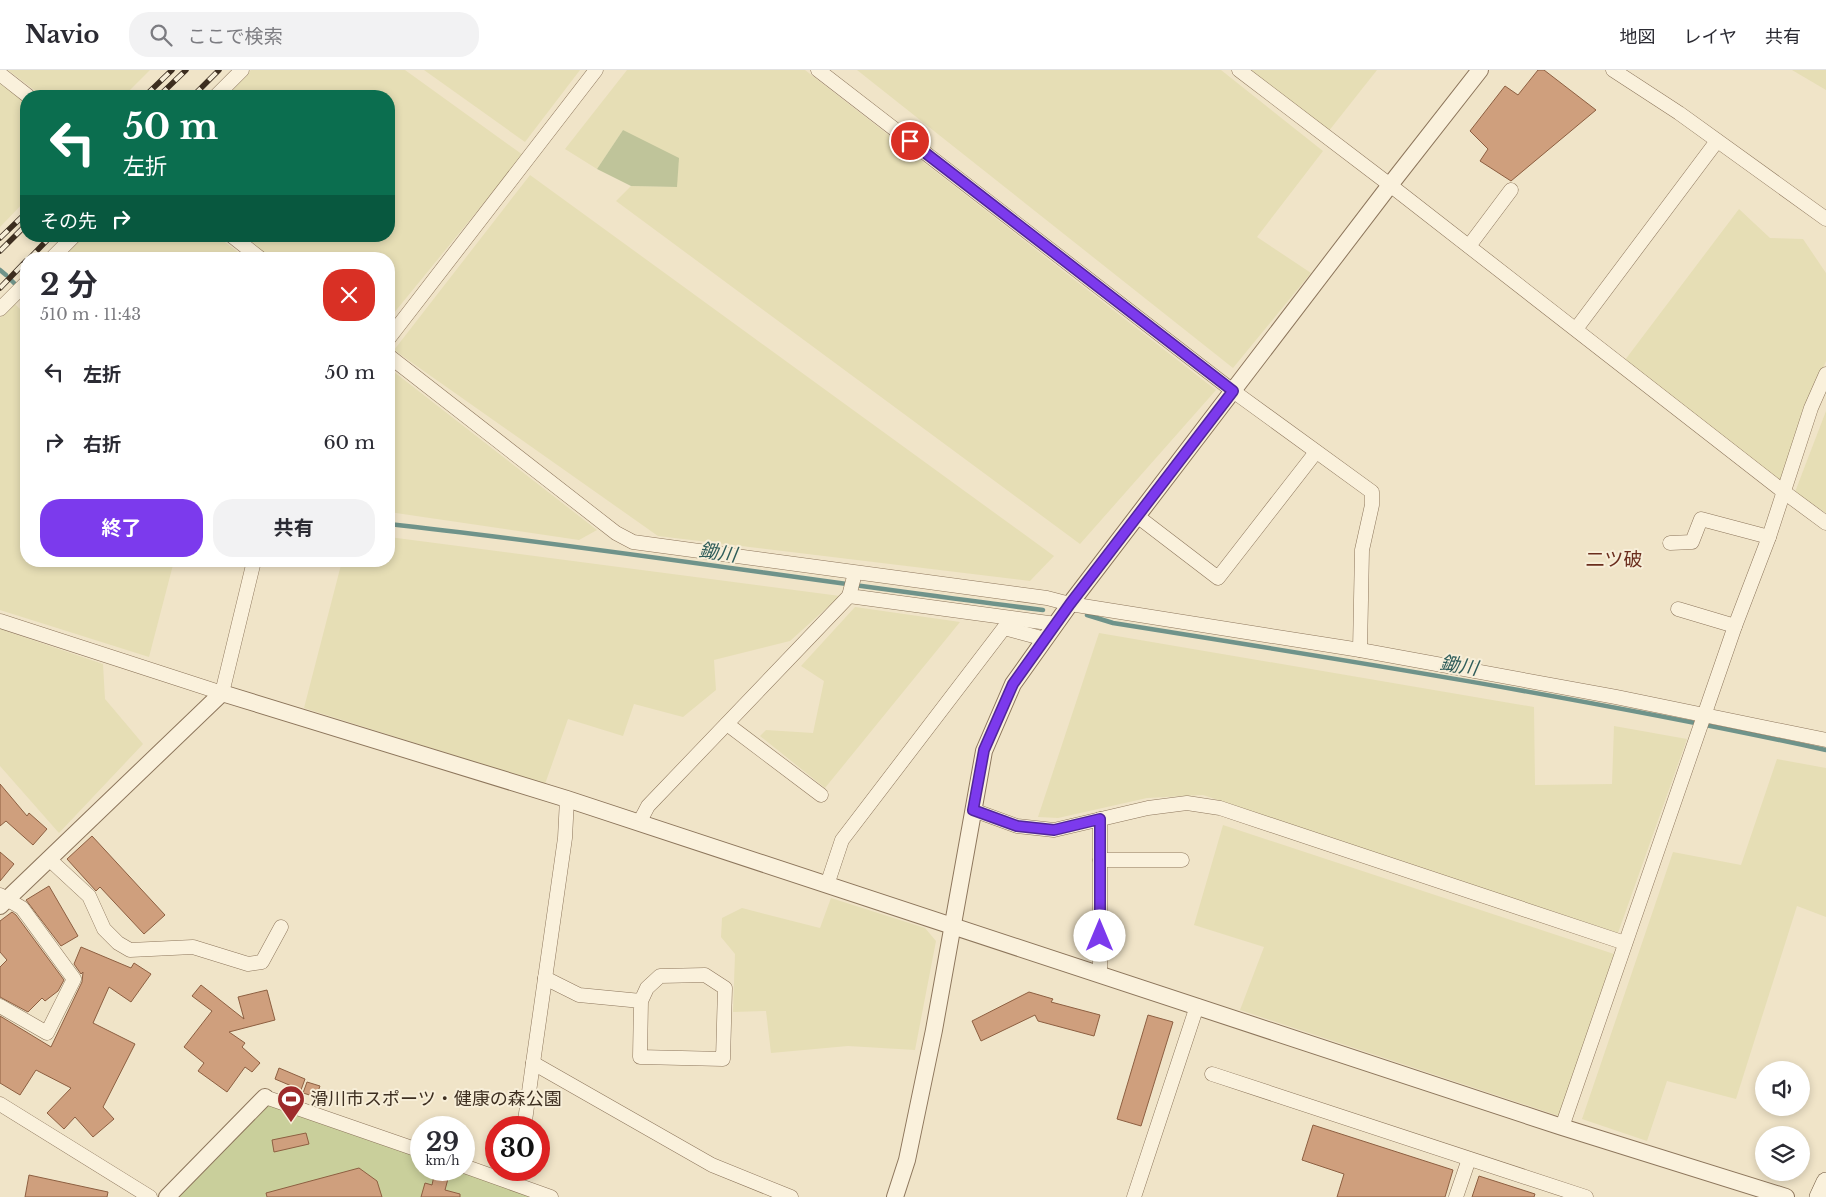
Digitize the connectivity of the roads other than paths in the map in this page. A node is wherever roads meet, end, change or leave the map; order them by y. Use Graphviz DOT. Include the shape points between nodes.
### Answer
graph roads {
  1 [pos="242,70"];
  2 [pos="596,70"];
  3 [pos="818,70"];
  4 [pos="1239,70"];
  5 [pos="1480,70"];
  6 [pos="1613,70"];
  7 [pos="0,74"];
  8 [pos="20,90"];
  9 [pos="222,90"];
  10 [pos="1717,141"];
  11 [pos="1390,185"];
  12 [pos="1511,190"];
  13 [pos="1826,219"];
  14 [pos="68,242"];
  15 [pos="240,242"];
  16 [pos="1469,246"];
  17 [pos="58,252"];
  18 [pos="252,252"];
  19 [pos="20,289"];
  20 [pos="0,309"];
  21 [pos="1576,329"];
  22 [pos="395,330"];
  23 [pos="395,361"];
  24 [pos="1826,374"];
  25 [pos="1233,391"];
  26 [pos="1316,452"];
  27 [pos="1784,492"];
  28 [pos="1137,516"];
  29 [pos="1826,523"];
  30 [pos="1769,537"];
  31 [pos="1670,543"];
  32 [pos="253,567"];
  33 [pos="852,584"];
  34 [pos="1070,604"];
  35 [pos="1678,609"];
  36 [pos="0,621"];
  37 [pos="1056,624"];
  38 [pos="1735,626"];
  39 [pos="1045,639"];
  40 [pos="1360,650"];
  41 [pos="222,693"];
  42 [pos="1703,721"];
  43 [pos="727,724"];
  44 [pos="1826,740"];
  45 [pos="821,795"];
  46 [pos="567,799"];
  47 [pos="973,810"];
  48 [pos="1100,819"];
  49 [pos="639,823"];
  50 [pos="49,859"];
  51 [pos="1100,860"];
  52 [pos="1182,860"];
  53 [pos="827,884"];
  54 [pos="2,900"];
  55 [pos="954,926"];
  56 [pos="281,927"];
  57 [pos="1625,943"];
  58 [pos="1100,974"];
  59 [pos="545,978"];
  60 [pos="641,1001"];
  61 [pos="0,1006"];
  62 [pos="1198,1006"];
  63 [pos="534,1063"];
  64 [pos="1212,1074"];
  65 [pos="265,1097"];
  66 [pos="0,1104"];
  67 [pos="526,1116"];
  68 [pos="1562,1127"];
  69 [pos="410,1147"];
  70 [pos="1470,1159"];
  71 [pos="523,1181"];
  72 [pos="1826,1182"];
  73 [pos="150,1197"];
  74 [pos="167,1197"];
  75 [pos="550,1197"];
  76 [pos="791,1197"];
  77 [pos="895,1197"];
  78 [pos="1134,1197"];
  79 [pos="1456,1197"];
  80 [pos="1586,1197"];
  81 [pos="1786,1197"];
  82 [pos="1819,1197"];
  1 -- 9 [label="street"];
  2 -- 22 [label="street"];
  3 -- 25 [label="street"];
  4 -- 11 [label="street"];
  5 -- 11 [label="street"];
  6 -- 10 [label="street"];
  7 -- 8 [label="street"];
  10 -- 13 [label="street"];
  10 -- 21 [label="street"];
  11 -- 16 [label="street"];
  11 -- 25 [label="street"];
  12 -- 16 [label="street"];
  14 -- 17 [label="street"];
  15 -- 18 [label="street"];
  16 -- 21 [label="street"];
  19 -- 20 [label="street"];
  21 -- 27 [label="street"];
  23 -- 33 [label="street" via="616,534 633,542"];
  24 -- 27 [label="street" via="1811,408"];
  25 -- 26 [label="street"];
  25 -- 28 [label="street"];
  26 -- 28 [label="street" via="1218,578"];
  26 -- 40 [label="street" via="1372,492 1362,550"];
  27 -- 29 [label="street"];
  27 -- 30 [label="street"];
  28 -- 34 [label="street"];
  30 -- 31 [label="street" via="1701,519 1692,542"];
  30 -- 38 [label="street"];
  32 -- 41 [label="street"];
  33 -- 34 [label="street" via="1038,597"];
  33 -- 37 [label="street"];
  33 -- 43 [label="street"];
  34 -- 37 [label="street"];
  34 -- 40 [label="street"];
  35 -- 38 [label="street"];
  36 -- 41 [label="street"];
  37 -- 39 [label="street"];
  38 -- 42 [label="street"];
  39 -- 47 [label="street" via="1013,684 984,750"];
  39 -- 53 [label="street" via="1004,628 842,840"];
  40 -- 42 [label="street"];
  41 -- 46 [label="street"];
  41 -- 50 [label="street"];
  42 -- 44 [label="street"];
  42 -- 57 [label="street"];
  43 -- 45 [label="street"];
  43 -- 49 [label="street" via="648,806"];
  46 -- 49 [label="street"];
  46 -- 59 [label="street" via="565,838"];
  47 -- 48 [label="street" via="1017,826 1054,830"];
  47 -- 55 [label="street"];
  48 -- 51 [label="street"];
  48 -- 57 [label="street" via="1187,803 1220,808"];
  49 -- 53 [label="street"];
  50 -- 54 [label="street"];
  50 -- 56 [label="street" via="89,896 104,929 130,950 194,947 248,964 262,962"];
  51 -- 52 [label="street"];
  51 -- 58 [label="street"];
  53 -- 55 [label="street"];
  54 -- 61 [label="street" via="22,908 74,979 47,1034"];
  55 -- 58 [label="street"];
  55 -- 77 [label="street" via="906,1160"];
  57 -- 68 [label="street"];
  58 -- 62 [label="street"];
  59 -- 60 [label="street" via="579,994"];
  59 -- 63 [label="street"];
  60 -- 60 [label="street" via="640,1058 723,1059 725,988 705,975 660,976 647,988"];
  62 -- 68 [label="street"];
  62 -- 78 [label="street"];
  63 -- 67 [label="street"];
  63 -- 76 [label="street" via="712,1165"];
  64 -- 70 [label="street"];
  65 -- 69 [label="street"];
  65 -- 74 [label="street"];
  66 -- 73 [label="street"];
  68 -- 81 [label="street"];
  70 -- 79 [label="street"];
  70 -- 80 [label="street"];
  71 -- 75 [label="street"];
  72 -- 82 [label="main road"];
}
